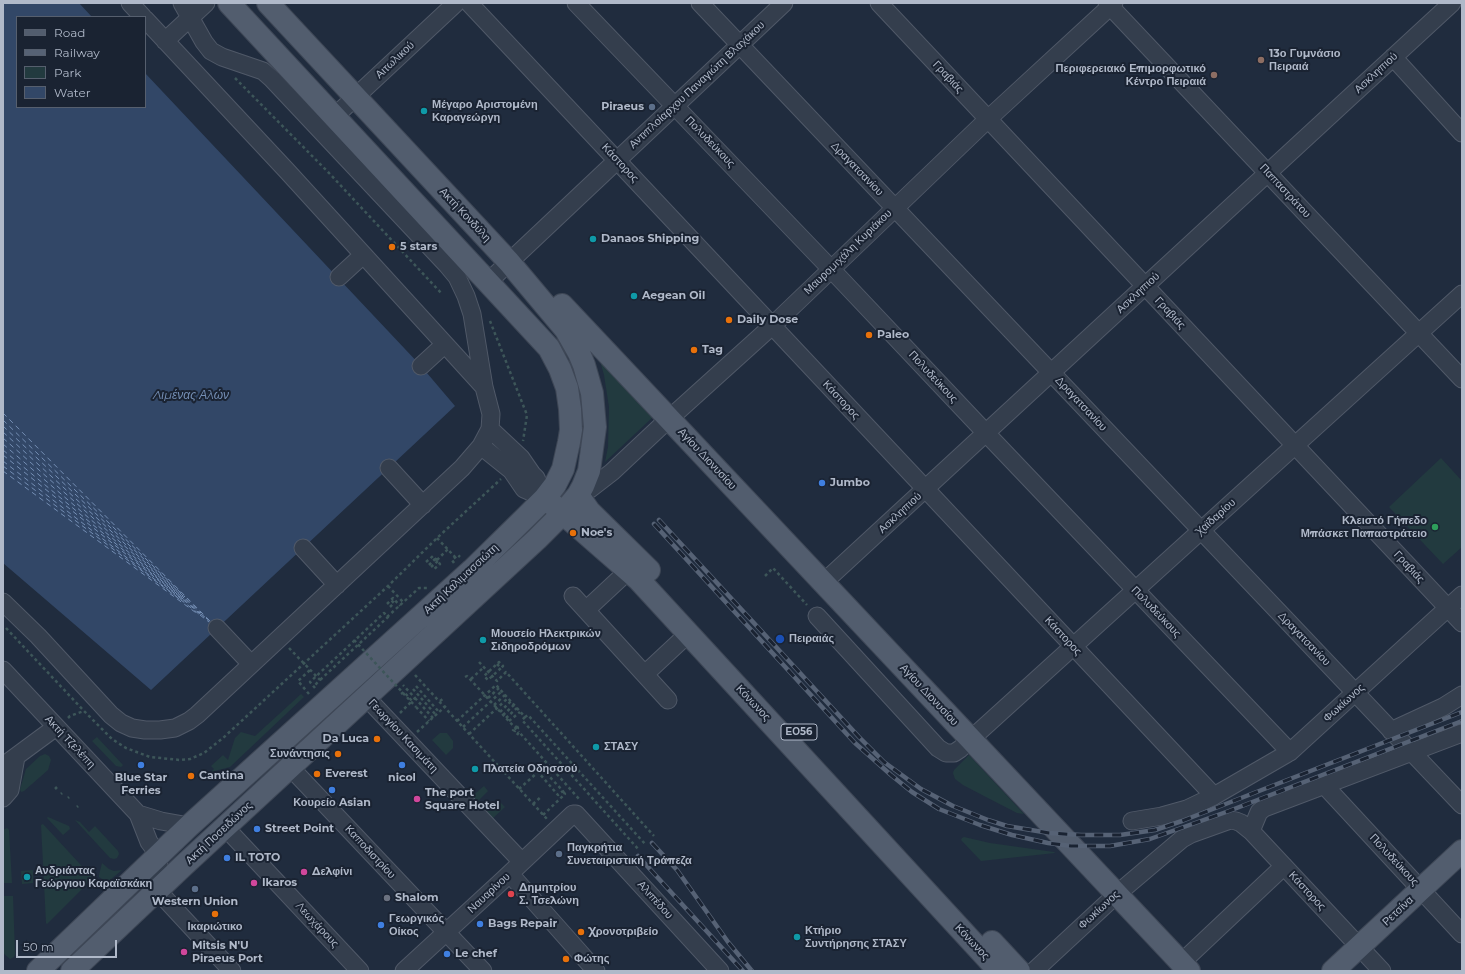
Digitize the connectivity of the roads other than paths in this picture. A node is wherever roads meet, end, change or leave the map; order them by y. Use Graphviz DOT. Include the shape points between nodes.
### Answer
graph roads {
  1 [pos="130,3"];
  2 [pos="182,3"];
  3 [pos="206,3"];
  4 [pos="229,3"];
  5 [pos="268,3"];
  6 [pos="456,3"];
  7 [pos="469,3"];
  8 [pos="576,3"];
  9 [pos="700,3"];
  10 [pos="784,3"];
  11 [pos="878,3"];
  12 [pos="1452,3"];
  13 [pos="1110,4"];
  14 [pos="142,16"];
  15 [pos="190,18"];
  16 [pos="146,20"];
  17 [pos="165,40"];
  18 [pos="740,45"];
  19 [pos="1393,58"];
  20 [pos="356,98"];
  21 [pos="675,106"];
  22 [pos="334,117"];
  23 [pos="988,119"];
  24 [pos="1462,133"];
  25 [pos="617,160"];
  26 [pos="1268,173"];
  27 [pos="894,208"];
  28 [pos="363,255"];
  29 [pos="509,262"];
  30 [pos="831,269"];
  31 [pos="338,277"];
  32 [pos="488,282"];
  33 [pos="1145,286"];
  34 [pos="1462,294"];
  35 [pos="772,326"];
  36 [pos="1419,333"];
  37 [pos="444,345"];
  38 [pos="421,366"];
  39 [pos="1051,373"];
  40 [pos="1462,379"];
  41 [pos="484,387"];
  42 [pos="669,419"];
  43 [pos="490,430"];
  44 [pos="985,432"];
  45 [pos="481,446"];
  46 [pos="1295,446"];
  47 [pos="389,468"];
  48 [pos="925,489"];
  49 [pos="578,494"];
  50 [pos="545,498"];
  51 [pos="423,505"];
  52 [pos="563,513"];
  53 [pos="1201,531"];
  54 [pos="303,548"];
  55 [pos="629,570"];
  56 [pos="823,583"];
  57 [pos="337,585"];
  58 [pos="1135,590"];
  59 [pos="1462,595"];
  60 [pos="573,596"];
  61 [pos="3,602"];
  62 [pos="1448,608"];
  63 [pos="586,610"];
  64 [pos="817,616"];
  65 [pos="1462,623"];
  66 [pos="217,628"];
  67 [pos="689,633"];
  68 [pos="1073,646"];
  69 [pos="252,664"];
  70 [pos="3,670"];
  71 [pos="645,674"];
  72 [pos="1355,693"];
  73 [pos="1462,695"];
  74 [pos="366,697"];
  75 [pos="668,700"];
  76 [pos="56,727"];
  77 [pos="1391,731"];
  78 [pos="1462,732"];
  79 [pos="970,739"];
  80 [pos="1290,752"];
  81 [pos="1412,753"];
  82 [pos="10,761"];
  83 [pos="290,767"];
  84 [pos="1325,786"];
  85 [pos="1214,796"];
  86 [pos="3,798"];
  87 [pos="1462,805"];
  88 [pos="579,810"];
  89 [pos="138,814"];
  90 [pos="1132,821"];
  91 [pos="189,826"];
  92 [pos="226,827"];
  93 [pos="1251,831"];
  94 [pos="1462,851"];
  95 [pos="159,855"];
  96 [pos="522,862"];
  97 [pos="1284,866"];
  98 [pos="510,874"];
  99 [pos="1421,889"];
  100 [pos="158,890"];
  101 [pos="1117,894"];
  102 [pos="446,933"];
  103 [pos="1462,934"];
  104 [pos="1359,947"];
  105 [pos="1185,967"];
  106 [pos="717,970"];
  107 [pos="38,971"];
  108 [pos="72,971"];
  109 [pos="232,971"];
  110 [pos="360,971"];
  111 [pos="404,971"];
  112 [pos="483,971"];
  113 [pos="596,971"];
  114 [pos="999,971"];
  115 [pos="1019,971"];
  116 [pos="1034,971"];
  117 [pos="1333,971"];
  118 [pos="1382,971"];
  1 -- 14 [label="street"];
  2 -- 15 [label="street"];
  3 -- 15 [label="street"];
  4 -- 22 [label="main road"];
  5 -- 20 [label="main road, Ακτή Κονδύλη"];
  6 -- 20 [label="street, Αιτωλικού"];
  7 -- 25 [label="street, Κάστορος"];
  8 -- 21 [label="street, Πολυδεύκους"];
  9 -- 18 [label="street, Δραγατσανίου"];
  10 -- 18 [label="street, Αντιπλοίαρχου Παναγιώτη Βλαχάκου"];
  11 -- 23 [label="street, Γραβιάς"];
  12 -- 19 [label="street, Ασκληπιού"];
  13 -- 23 [label="street, Μαυρομιχάλη Κυριάκου"];
  13 -- 26 [label="street, Παπαστράτου"];
  15 -- 17 [label="street"];
  15 -- 41 [label="street" via="211,51 263,71 272,79 448,265 466,296 472,314"];
  16 -- 17 [label="street"];
  17 -- 28 [label="street"];
  18 -- 21 [label="street, Αντιπλοίαρχου Παναγιώτη Βλαχάκου"];
  18 -- 27 [label="street, Δραγατσανίου"];
  19 -- 24 [label="street"];
  19 -- 26 [label="street, Ασκληπιού"];
  20 -- 22 [label="street, Αιτωλικού"];
  20 -- 29 [label="main road, Ακτή Κονδύλη"];
  21 -- 25 [label="street, Αντιπλοίαρχου Παναγιώτη Βλαχάκου"];
  21 -- 30 [label="street, Πολυδεύκους"];
  22 -- 32 [label="main road"];
  23 -- 27 [label="street, Μαυρομιχάλη Κυριάκου"];
  23 -- 33 [label="street, Γραβιάς"];
  25 -- 29 [label="street, Αντιπλοίαρχου Παναγιώτη Βλαχάκου"];
  25 -- 35 [label="street, Κάστορος"];
  26 -- 33 [label="street, Ασκληπιού"];
  26 -- 36 [label="street, Παπαστράτου"];
  27 -- 30 [label="street, Μαυρομιχάλη Κυριάκου"];
  27 -- 39 [label="street, Δραγατσανίου"];
  28 -- 31 [label="street"];
  28 -- 37 [label="street"];
  29 -- 32 [label="street, Αντιπλοίαρχου Παναγιώτη Βλαχάκου"];
  29 -- 42 [label="main road, Ακτή Κονδύλη" via="532,274"];
  29 -- 49 [label="main road, Ακτή Καλιμασσιώτη" via="566,330 589,379 594,411 594,441 589,471"];
  30 -- 35 [label="street, Μαυρομιχάλη Κυριάκου"];
  30 -- 44 [label="street, Πολυδεύκους"];
  32 -- 50 [label="main road, Ακτή Καλιμασσιώτη" via="549,348 567,388 571,430 569,442 563,469 556,485"];
  33 -- 39 [label="street, Ασκληπιού"];
  33 -- 46 [label="street, Γραβιάς"];
  34 -- 36 [label="street, Χαϊδαρίου"];
  35 -- 42 [label="street, Μαυρομιχάλη Κυριάκου"];
  35 -- 48 [label="street, Κάστορος"];
  36 -- 40 [label="street, Παπαστράτου"];
  36 -- 46 [label="street, Χαϊδαρίου"];
  37 -- 38 [label="street"];
  37 -- 41 [label="street"];
  39 -- 44 [label="street, Ασκληπιού"];
  39 -- 53 [label="street, Δραγατσανίου"];
  41 -- 43 [label="street" via="491,414"];
  42 -- 49 [label="street, Μαυρομιχάλη Κυριάκου" via="612,472 590,489"];
  42 -- 56 [label="main road, Αγίου Διονυσίου"];
  43 -- 45 [label="street"];
  43 -- 50 [label="street" via="521,458 536,478"];
  44 -- 48 [label="street, Ασκληπιού"];
  44 -- 58 [label="street, Πολυδεύκους"];
  45 -- 50 [label="street" via="510,470 524,489"];
  45 -- 51 [label="street"];
  46 -- 53 [label="street, Χαϊδαρίου"];
  46 -- 62 [label="street, Γραβιάς"];
  47 -- 51 [label="street"];
  48 -- 56 [label="street, Ασκληπιού"];
  48 -- 68 [label="street, Κάστορος"];
  49 -- 52 [label="main road, Ακτή Καλιμασσιώτη"];
  49 -- 115 [label="main road, Κόνωνος / ΕΟ56" via="589,511 648,568"];
  50 -- 52 [label="main road, Κόνωνος / ΕΟ56"];
  50 -- 91 [label="main road, Ακτή Καλιμασσιώτη" via="472,570"];
  51 -- 57 [label="street"];
  52 -- 55 [label="main road, Κόνωνος / ΕΟ56"];
  52 -- 74 [label="main road, Ακτή Καλιμασσιώτη"];
  53 -- 58 [label="street, Χαϊδαρίου"];
  53 -- 72 [label="street, Δραγατσανίου"];
  54 -- 57 [label="street"];
  55 -- 63 [label="street"];
  55 -- 67 [label="main road, Κόνωνος / ΕΟ56"];
  56 -- 79 [label="main road, Αγίου Διονυσίου"];
  57 -- 69 [label="street"];
  58 -- 68 [label="street, Χαϊδαρίου"];
  58 -- 80 [label="street, Πολυδεύκους"];
  59 -- 62 [label="street, Φωκίωνος"];
  60 -- 63 [label="street"];
  61 -- 69 [label="street" via="111,715 132,728 175,728 188,721"];
  62 -- 65 [label="street, Γραβιάς"];
  62 -- 72 [label="street, Φωκίωνος"];
  63 -- 71 [label="street"];
  64 -- 79 [label="street, Χαϊδαρίου" via="941,751 949,754 954,752"];
  66 -- 69 [label="street"];
  67 -- 71 [label="street"];
  67 -- 114 [label="main road, Κόνωνος / ΕΟ56"];
  68 -- 79 [label="street, Χαϊδαρίου"];
  68 -- 85 [label="street, Κάστορος"];
  70 -- 76 [label="street, Ακτή Τζελέπη"];
  71 -- 75 [label="street"];
  72 -- 77 [label="street, Δραγατσανίου"];
  72 -- 80 [label="street, Φωκίωνος"];
  73 -- 77 [label="street" via="1443,707"];
  74 -- 83 [label="main road, Ακτή Ποσειδώνος"];
  74 -- 96 [label="street, Γεωργίου Κασιμάτη"];
  76 -- 82 [label="street"];
  76 -- 89 [label="street, Ακτή Τζελέπη"];
  77 -- 81 [label="street, Δραγατσανίου"];
  78 -- 81 [label="street"];
  79 -- 101 [label="main road, Αγίου Διονυσίου"];
  80 -- 85 [label="street, Φωκίωνος"];
  81 -- 84 [label="street"];
  81 -- 87 [label="street, Δραγατσανίου"];
  82 -- 86 [label="street" via="10,790"];
  83 -- 92 [label="main road, Ακτή Ποσειδώνος"];
  83 -- 102 [label="street, Καποδιστρίου"];
  84 -- 93 [label="street" via="1264,808 1259,812"];
  84 -- 99 [label="street, Πολυδεύκους"];
  85 -- 90 [label="street, Φωκίωνος" via="1171,814"];
  88 -- 96 [label="street, Ναυαρίνου"];
  88 -- 106 [label="street, Αλιπέδου" via="578,814"];
  89 -- 91 [label="street, Ακτή Τζελέπη"];
  89 -- 95 [label="street, Ακτή Τζελέπη" via="149,842"];
  91 -- 95 [label="main road"];
  92 -- 100 [label="main road, Ακτή Ποσειδώνος"];
  92 -- 110 [label="street, Λεωχάρους"];
  93 -- 97 [label="street, Κάστορος"];
  93 -- 101 [label="street, Φωκίωνος" via="1241,823 1230,820 1186,836"];
  94 -- 99 [label="main road, Ρετσίνα"];
  95 -- 100 [label="street"];
  95 -- 107 [label="main road"];
  96 -- 98 [label="street, Ναυαρίνου"];
  97 -- 104 [label="street, Κάστορος"];
  97 -- 105 [label="street"];
  98 -- 102 [label="street, Ναυαρίνου"];
  98 -- 113 [label="street"];
  99 -- 103 [label="street, Πολυδεύκους"];
  99 -- 104 [label="main road, Ρετσίνα"];
  100 -- 108 [label="main road, Ακτή Ποσειδώνος"];
  100 -- 109 [label="street"];
  101 -- 105 [label="main road, Αγίου Διονυσίου"];
  101 -- 116 [label="street, Φωκίωνος"];
  102 -- 111 [label="street, Ναυαρίνου"];
  102 -- 112 [label="street, Καποδιστρίου"];
  104 -- 117 [label="main road, Ρετσίνα"];
  104 -- 118 [label="street, Κάστορος"];
}
